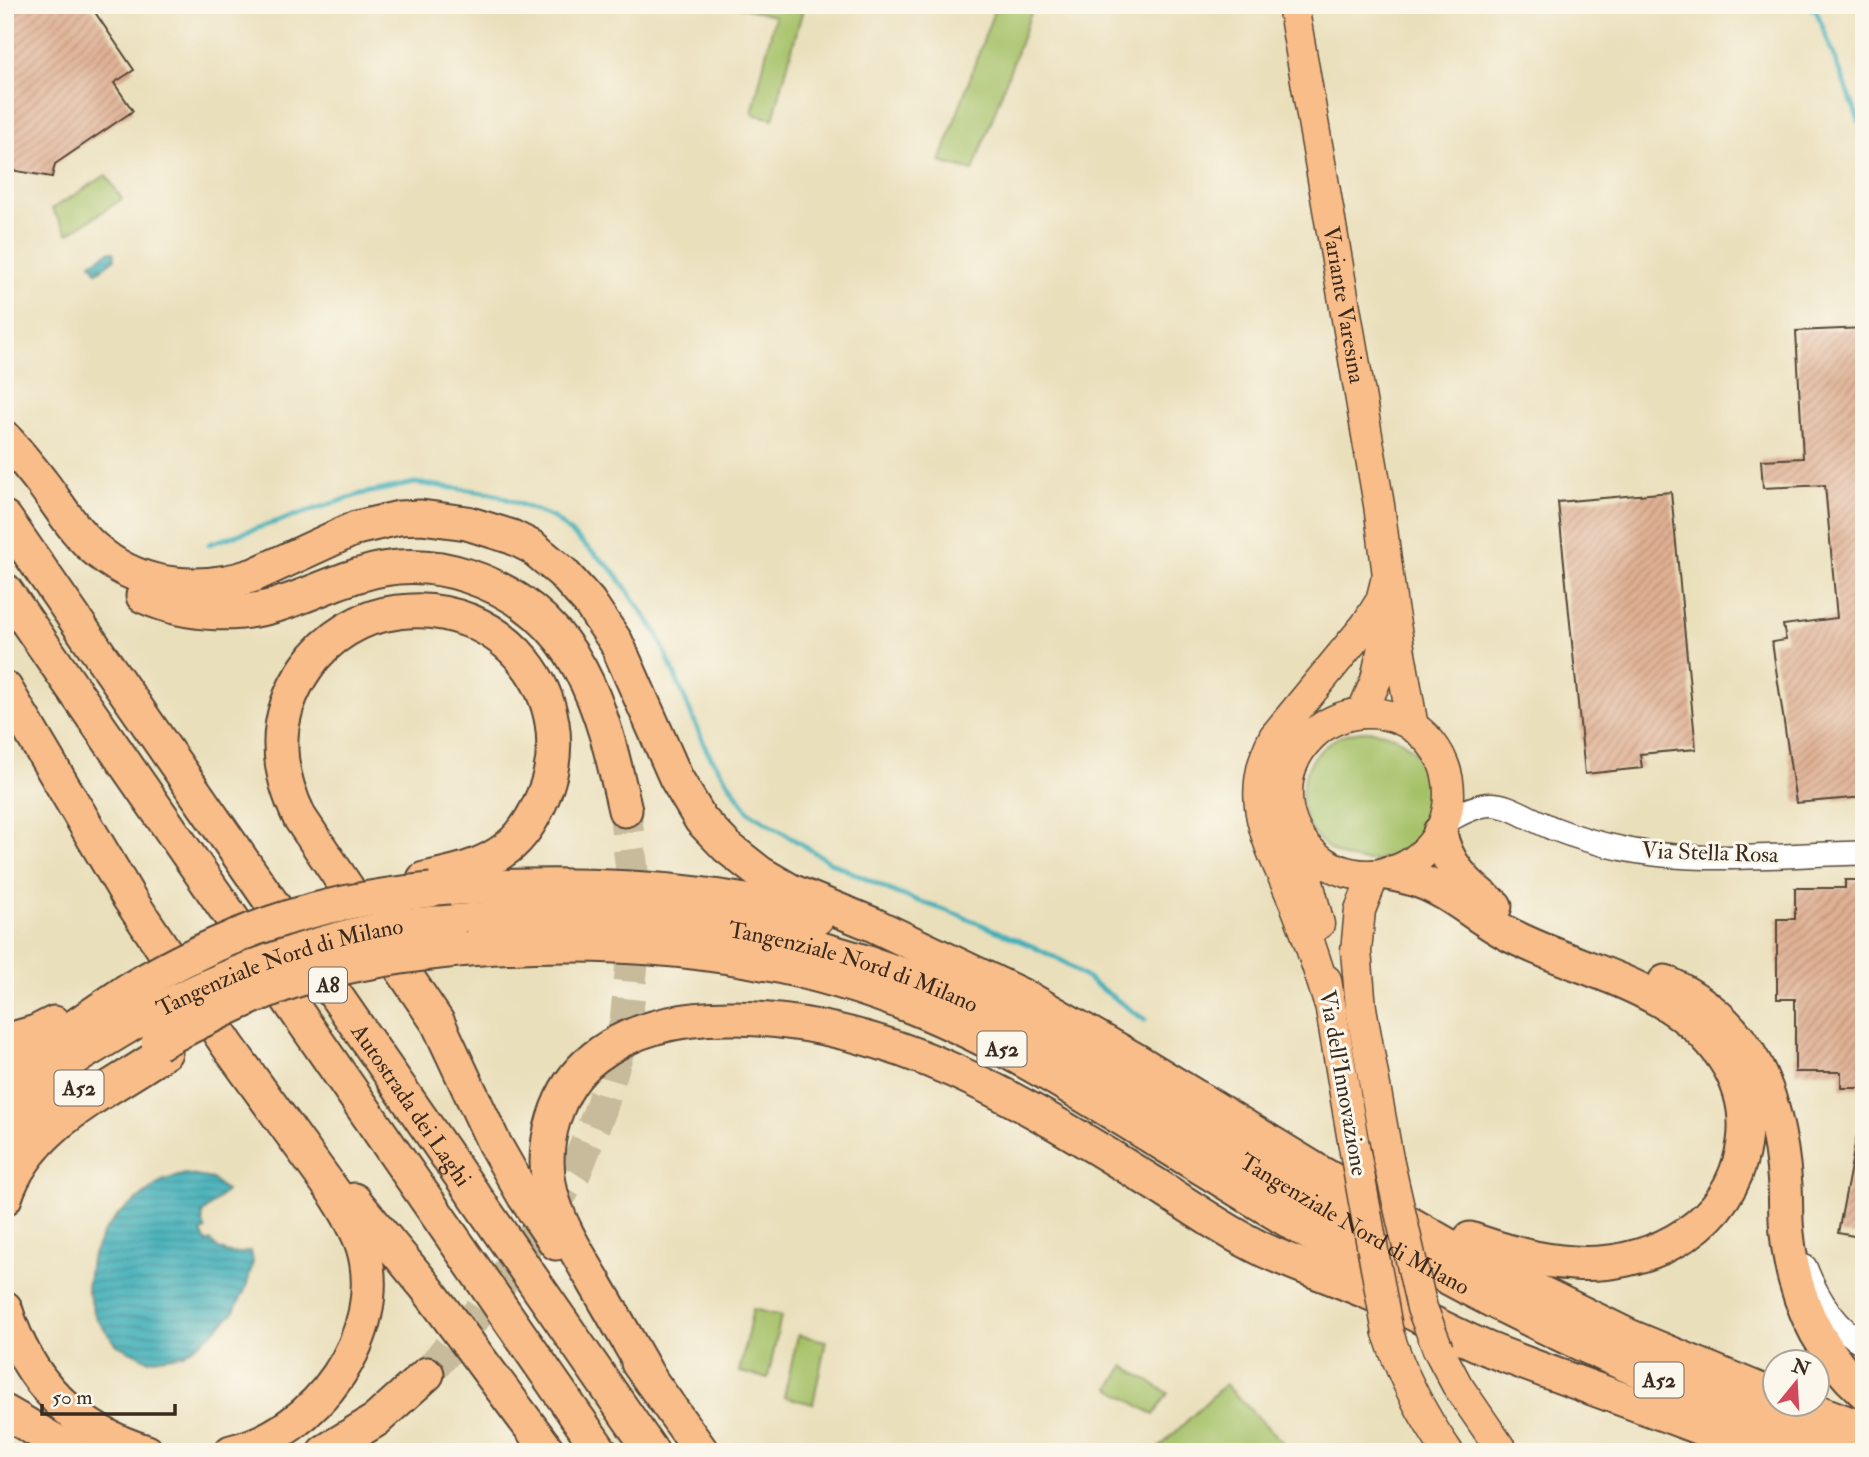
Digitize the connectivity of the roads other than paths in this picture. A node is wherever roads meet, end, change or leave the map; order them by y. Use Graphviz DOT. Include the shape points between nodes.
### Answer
graph roads {
  1 [pos="1293,5"];
  2 [pos="5,438"];
  3 [pos="5,446"];
  4 [pos="5,517"];
  5 [pos="1389,574"];
  6 [pos="5,590"];
  7 [pos="1392,607"];
  8 [pos="5,688"];
  9 [pos="1362,713"];
  10 [pos="1413,727"];
  11 [pos="625,810"];
  12 [pos="1293,826"];
  13 [pos="1442,827"];
  14 [pos="1864,853"];
  15 [pos="1381,874"];
  16 [pos="428,884"];
  17 [pos="460,935"];
  18 [pos="946,960"];
  19 [pos="1328,1000"];
  20 [pos="141,1018"];
  21 [pos="5,1041"];
  22 [pos="5,1074"];
  23 [pos="5,1104"];
  24 [pos="281,1116"];
  25 [pos="5,1140"];
  26 [pos="1264,1140"];
  27 [pos="1785,1184"];
  28 [pos="5,1198"];
  29 [pos="5,1308"];
  30 [pos="1864,1344"];
  31 [pos="427,1374"];
  32 [pos="651,1381"];
  33 [pos="1760,1390"];
  34 [pos="1864,1392"];
  35 [pos="5,1413"];
  36 [pos="1830,1417"];
  37 [pos="1703,1429"];
  38 [pos="1864,1429"];
  39 [pos="55,1452"];
  40 [pos="74,1452"];
  41 [pos="147,1452"];
  42 [pos="231,1452"];
  43 [pos="324,1452"];
  44 [pos="549,1452"];
  45 [pos="601,1452"];
  46 [pos="652,1452"];
  47 [pos="702,1452"];
  48 [pos="1448,1452"];
  49 [pos="1503,1452"];
  50 [pos="1762,1452"];
  51 [pos="1845,1452"];
  1 -- 5 [label="main road, Variante Varesina"];
  2 -- 18 [label="highway" via="100,554 133,573 171,584 237,581 356,528 399,518 467,523 532,547 589,602 617,642 676,778 712,833 774,881"];
  3 -- 11 [label="highway" via="90,560 132,591 167,604 218,613 254,611 358,575 407,566 443,569 481,580 517,598 547,622 577,661 609,737"];
  4 -- 46 [label="highway, Autostrada dei Laghi / A8"];
  5 -- 7 [label="main road, Variante Varesina"];
  5 -- 19 [label="main road" via="1381,601 1366,625 1274,737 1259,778 1261,821"];
  6 -- 45 [label="highway, Autostrada dei Laghi / A8"];
  7 -- 9 [label="main road, Variante Varesina" via="1376,680"];
  7 -- 10 [label="main road, Variante Varesina"];
  8 -- 24 [label="highway" via="129,898"];
  9 -- 10 [label="main road" via="1389,716"];
  9 -- 12 [label="main road" via="1324,726 1296,757 1287,784"];
  10 -- 13 [label="main road" via="1432,745 1445,768 1449,794"];
  12 -- 15 [label="main road" via="1309,850 1332,867"];
  12 -- 19 [label="main road, Via dell'Innovazione" via="1323,945"];
  13 -- 14 [label="street, Via Stella Rosa" via="1468,808 1493,804 1596,842 1663,856"];
  13 -- 15 [label="main road" via="1413,861"];
  13 -- 27 [label="highway" via="1445,854 1455,870 1490,903 1538,931 1687,992 1721,1018 1748,1050 1765,1086 1778,1130"];
  15 -- 26 [label="highway" via="1420,881 1510,936 1640,988 1683,1015 1717,1049 1735,1077 1746,1123 1737,1173 1709,1215 1672,1242 1626,1259 1575,1264 1517,1254 1441,1228 1325,1166"];
  15 -- 49 [label="main road, Via dell'Innovazione, bridge" via="1360,910 1356,951 1361,1007 1388,1159 1422,1308 1438,1349"];
  16 -- 18 [label="highway" via="636,888 739,900 822,919"];
  16 -- 20 [label="highway, bridge" via="308,911 130,975"];
  16 -- 32 [label="highway" via="478,865 518,837 545,791 552,766 552,718 547,698 523,660 489,630 447,612 392,612 359,622 309,663 292,692 282,723 285,782 300,818 438,1023 523,1196"];
  17 -- 20 [label="highway, Tangenziale Nord di Milano / A52, bridge" via="410,955 309,976 226,1008"];
  17 -- 20 [label="highway, Tangenziale Nord di Milano / A52, bridge" via="390,928 334,939 192,991"];
  17 -- 37 [label="highway, Tangenziale Nord di Milano / A52" via="719,954 821,978 914,1007 1046,1073 1427,1301 1602,1387"];
  17 -- 51 [label="highway, Tangenziale Nord di Milano / A52" via="558,915 628,917 704,924 809,945 903,975 1008,1020 1341,1218 1492,1301 1646,1375"];
  18 -- 26 [label="highway" via="1078,1026"];
  19 -- 48 [label="main road, Via dell'Innovazione, bridge" via="1388,1333 1399,1367"];
  20 -- 21 [label="highway" via="51,1025"];
  20 -- 22 [label="highway"];
  20 -- 23 [label="highway, Tangenziale Nord di Milano / A52"];
  20 -- 25 [label="highway, Tangenziale Nord di Milano / A52" via="77,1090"];
  20 -- 28 [label="highway" via="86,1102 48,1132 20,1167"];
  24 -- 42 [label="highway" via="355,1229 366,1264 366,1296 349,1357 320,1400 274,1436"];
  24 -- 44 [label="highway" via="400,1255"];
  26 -- 33 [label="highway" via="1426,1234 1561,1304"];
  27 -- 30 [label="street" via="1811,1284 1843,1328"];
  27 -- 34 [label="highway" via="1787,1234 1807,1317 1830,1357"];
  29 -- 41 [label="highway" via="19,1344 58,1400 107,1437"];
  31 -- 43 [label="highway" via="376,1420"];
  32 -- 37 [label="highway" via="557,1211 547,1156 555,1114 589,1062 630,1035 685,1021 759,1019 846,1033 960,1072 1059,1124 1259,1247 1486,1348"];
  32 -- 47 [label="highway"];
  35 -- 39 [label="highway"];
  35 -- 40 [label="highway"];
  36 -- 38 [label="highway"];
  37 -- 50 [label="highway, Tangenziale Nord di Milano / A52"];
}
